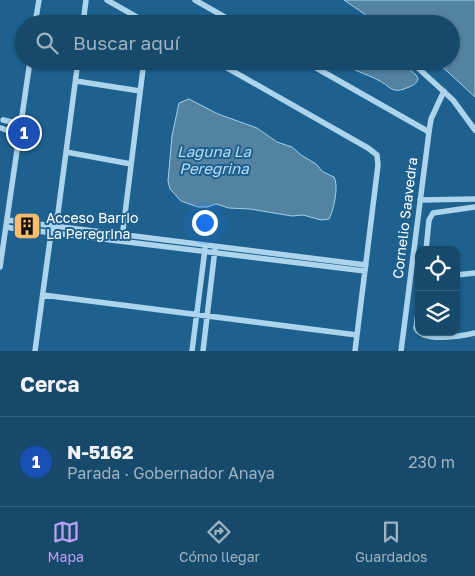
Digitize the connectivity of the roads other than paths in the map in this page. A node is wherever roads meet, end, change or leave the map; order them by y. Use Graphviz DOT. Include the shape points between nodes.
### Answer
graph roads {
  1 [pos="39,0"];
  2 [pos="86,0"];
  3 [pos="107,0"];
  4 [pos="196,0"];
  5 [pos="37,15"];
  6 [pos="84,15"];
  7 [pos="133,15"];
  8 [pos="222,15"];
  9 [pos="29,70"];
  10 [pos="77,70"];
  11 [pos="143,70"];
  12 [pos="231,70"];
  13 [pos="320,70"];
  14 [pos="420,70"];
  15 [pos="76,81"];
  16 [pos="444,91"];
  17 [pos="140,92"];
  18 [pos="3,120"];
  19 [pos="21,124"];
  20 [pos="1,128"];
  21 [pos="475,130"];
  22 [pos="429,132"];
  23 [pos="19,135"];
  24 [pos="66,152"];
  25 [pos="131,164"];
  26 [pos="475,199"];
  27 [pos="420,200"];
  28 [pos="475,207"];
  29 [pos="7,220"];
  30 [pos="54,226"];
  31 [pos="6,228"];
  32 [pos="51,233"];
  33 [pos="122,234"];
  34 [pos="121,241"];
  35 [pos="426,246"];
  36 [pos="205,248"];
  37 [pos="215,249"];
  38 [pos="0,267"];
  39 [pos="366,268"];
  40 [pos="475,273"];
  41 [pos="460,275"];
  42 [pos="43,296"];
  43 [pos="197,315"];
  44 [pos="207,316"];
  45 [pos="475,334"];
  46 [pos="357,335"];
  47 [pos="425,336"];
  48 [pos="458,336"];
  49 [pos="460,336"];
  50 [pos="35,351"];
  51 [pos="192,351"];
  52 [pos="203,351"];
  53 [pos="356,351"];
  54 [pos="401,351"];
  1 -- 5 [label="street"];
  2 -- 6 [label="street"];
  3 -- 7 [label="street"];
  4 -- 8 [label="street"];
  9 -- 19 [label="street"];
  10 -- 15 [label="street"];
  11 -- 17 [label="street"];
  12 -- 39 [label="street" via="374,152 378,165"];
  13 -- 22 [label="street"];
  14 -- 16 [label="street"];
  15 -- 17 [label="street"];
  15 -- 24 [label="street"];
  16 -- 21 [label="street"];
  16 -- 22 [label="street, Cornelio Saavedra"];
  17 -- 25 [label="street"];
  18 -- 19 [label="street"];
  19 -- 23 [label="street"];
  20 -- 23 [label="street"];
  22 -- 27 [label="street, Cornelio Saavedra"];
  23 -- 29 [label="street"];
  24 -- 25 [label="street"];
  24 -- 30 [label="street"];
  25 -- 33 [label="street"];
  26 -- 27 [label="street"];
  27 -- 54 [label="street, Cornelio Saavedra"];
  28 -- 35 [label="street" via="433,213 429,220"];
  29 -- 30 [label="street"];
  29 -- 31 [label="street"];
  30 -- 32 [label="street"];
  30 -- 33 [label="street"];
  31 -- 32 [label="street"];
  31 -- 38 [label="street"];
  32 -- 34 [label="street"];
  32 -- 42 [label="street"];
  33 -- 34 [label="street"];
  33 -- 36 [label="street"];
  34 -- 36 [label="street"];
  36 -- 37 [label="street"];
  36 -- 43 [label="street"];
  37 -- 39 [label="street"];
  37 -- 44 [label="street"];
  39 -- 46 [label="street"];
  40 -- 41 [label="street"];
  42 -- 43 [label="street"];
  42 -- 50 [label="street"];
  43 -- 44 [label="street"];
  43 -- 51 [label="street"];
  44 -- 46 [label="street"];
  44 -- 52 [label="street"];
  45 -- 49 [label="street"];
  46 -- 53 [label="street"];
  47 -- 48 [label="street"];
}
